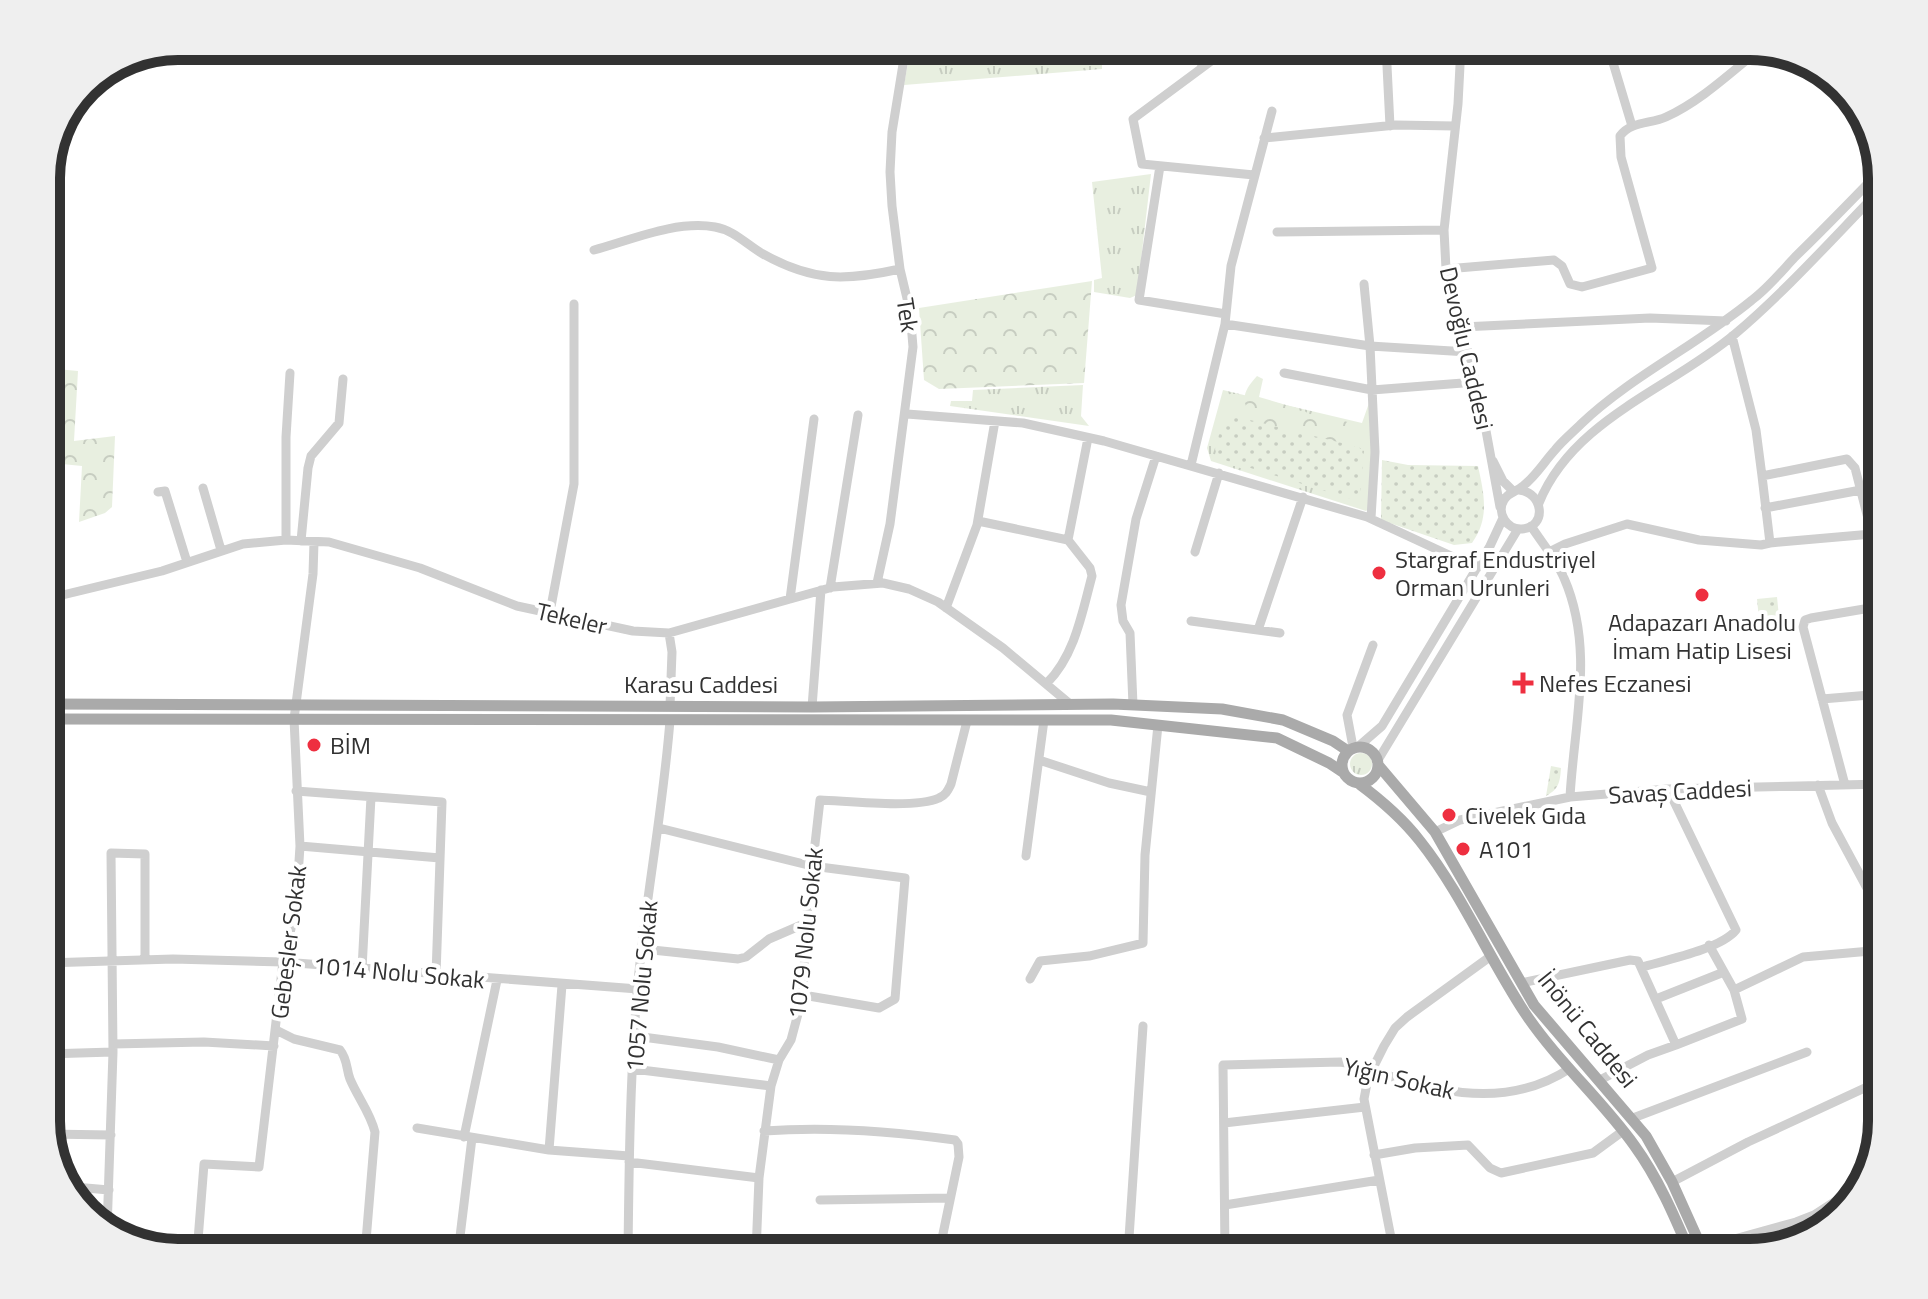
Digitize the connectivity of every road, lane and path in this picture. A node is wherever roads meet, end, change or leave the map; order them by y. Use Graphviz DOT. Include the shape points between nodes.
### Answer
graph roads {
  1 [pos="904,60"];
  2 [pos="1201,60"];
  3 [pos="1212,60"];
  4 [pos="1387,60"];
  5 [pos="1460,60"];
  6 [pos="1612,60"];
  7 [pos="1746,60"];
  8 [pos="1202,67"];
  9 [pos="1272,111"];
  10 [pos="1390,126"];
  11 [pos="1455,126"];
  12 [pos="1632,126"];
  13 [pos="1264,138"];
  14 [pos="1160,166"];
  15 [pos="1254,175"];
  16 [pos="1868,183"];
  17 [pos="1868,202"];
  18 [pos="1444,230"];
  19 [pos="1277,232"];
  20 [pos="594,250"];
  21 [pos="900,269"];
  22 [pos="1446,269"];
  23 [pos="1364,284"];
  24 [pos="574,304"];
  25 [pos="1225,319"];
  26 [pos="1726,321"];
  27 [pos="1462,327"];
  28 [pos="1732,336"];
  29 [pos="1370,346"];
  30 [pos="1468,352"];
  31 [pos="290,373"];
  32 [pos="1284,373"];
  33 [pos="343,379"];
  34 [pos="1476,382"];
  35 [pos="1372,390"];
  36 [pos="907,414"];
  37 [pos="858,415"];
  38 [pos="814,419"];
  39 [pos="995,421"];
  40 [pos="1088,438"];
  41 [pos="1156,456"];
  42 [pos="1491,458"];
  43 [pos="1191,465"];
  44 [pos="1219,473"];
  45 [pos="1762,476"];
  46 [pos="203,488"];
  47 [pos="1861,490"];
  48 [pos="1516,491"];
  49 [pos="158,492"];
  50 [pos="1303,497"];
  51 [pos="1539,503"];
  52 [pos="1765,508"];
  53 [pos="1868,509"];
  54 [pos="1502,515"];
  55 [pos="1371,518"];
  56 [pos="978,521"];
  57 [pos="1531,526"];
  58 [pos="1518,529"];
  59 [pos="1868,534"];
  60 [pos="286,540"];
  61 [pos="1068,540"];
  62 [pos="301,541"];
  63 [pos="314,542"];
  64 [pos="1770,543"];
  65 [pos="221,550"];
  66 [pos="1195,552"];
  67 [pos="1549,552"];
  68 [pos="187,562"];
  69 [pos="1477,568"];
  70 [pos="877,583"];
  71 [pos="826,589"];
  72 [pos="60,596"];
  73 [pos="790,599"];
  74 [pos="946,608"];
  75 [pos="1868,609"];
  76 [pos="550,612"];
  77 [pos="1191,621"];
  78 [pos="1258,630"];
  79 [pos="669,633"];
  80 [pos="1280,633"];
  81 [pos="1373,645"];
  82 [pos="1047,683"];
  83 [pos="1868,695"];
  84 [pos="1822,699"];
  85 [pos="60,704"];
  86 [pos="1070,704"];
  87 [pos="1133,705"];
  88 [pos="296,706"];
  89 [pos="670,706"];
  90 [pos="812,707"];
  91 [pos="60,719"];
  92 [pos="294,719"];
  93 [pos="670,720"];
  94 [pos="1044,720"];
  95 [pos="967,721"];
  96 [pos="1158,725"];
  97 [pos="1353,748"];
  98 [pos="1039,760"];
  99 [pos="1379,763"];
  100 [pos="1344,773"];
  101 [pos="1358,783"];
  102 [pos="1868,784"];
  103 [pos="1818,785"];
  104 [pos="1845,785"];
  105 [pos="1668,789"];
  106 [pos="296,791"];
  107 [pos="1151,792"];
  108 [pos="371,797"];
  109 [pos="1570,797"];
  110 [pos="659,828"];
  111 [pos="1435,832"];
  112 [pos="300,846"];
  113 [pos="368,852"];
  114 [pos="1026,856"];
  115 [pos="440,858"];
  116 [pos="812,866"];
  117 [pos="1868,890"];
  118 [pos="806,923"];
  119 [pos="1709,945"];
  120 [pos="643,949"];
  121 [pos="1868,951"];
  122 [pos="1491,956"];
  123 [pos="145,959"];
  124 [pos="112,960"];
  125 [pos="60,962"];
  126 [pos="283,962"];
  127 [pos="1642,967"];
  128 [pos="362,969"];
  129 [pos="1724,972"];
  130 [pos="436,975"];
  131 [pos="1030,979"];
  132 [pos="497,980"];
  133 [pos="1521,983"];
  134 [pos="562,985"];
  135 [pos="638,989"];
  136 [pos="1734,990"];
  137 [pos="803,995"];
  138 [pos="1656,999"];
  139 [pos="1143,1026"];
  140 [pos="276,1030"];
  141 [pos="635,1036"];
  142 [pos="1676,1045"];
  143 [pos="274,1046"];
  144 [pos="113,1048"];
  145 [pos="1807,1052"];
  146 [pos="60,1053"];
  147 [pos="779,1060"];
  148 [pos="633,1069"];
  149 [pos="1569,1069"];
  150 [pos="1372,1070"];
  151 [pos="1600,1080"];
  152 [pos="771,1086"];
  153 [pos="1868,1086"];
  154 [pos="1365,1107"];
  155 [pos="1633,1118"];
  156 [pos="1224,1123"];
  157 [pos="417,1128"];
  158 [pos="764,1131"];
  159 [pos="1623,1131"];
  160 [pos="61,1134"];
  161 [pos="111,1135"];
  162 [pos="468,1137"];
  163 [pos="549,1150"];
  164 [pos="1374,1155"];
  165 [pos="629,1159"];
  166 [pos="759,1178"];
  167 [pos="1379,1180"];
  168 [pos="1672,1182"];
  169 [pos="81,1188"];
  170 [pos="109,1190"];
  171 [pos="950,1198"];
  172 [pos="1839,1199"];
  173 [pos="820,1200"];
  174 [pos="1225,1205"];
  175 [pos="108,1215"];
  176 [pos="198,1239"];
  177 [pos="366,1239"];
  178 [pos="459,1239"];
  179 [pos="628,1239"];
  180 [pos="757,1239"];
  181 [pos="942,1239"];
  182 [pos="1129,1239"];
  183 [pos="1225,1239"];
  184 [pos="1391,1239"];
  185 [pos="1683,1239"];
  186 [pos="1698,1239"];
  187 [pos="1740,1239"];
  1 -- 21 [label="street, Tek" via="890,172"];
  2 -- 8 [label="street"];
  3 -- 8 [label="street"];
  4 -- 10 [label="street"];
  5 -- 11 [label="street, Devoğlu Caddesi"];
  6 -- 12 [label="street"];
  7 -- 12 [label="street" via="1699,98 1664,118"];
  8 -- 14 [label="street" via="1133,119 1142,164"];
  9 -- 13 [label="street"];
  10 -- 11 [label="street"];
  10 -- 13 [label="street"];
  11 -- 18 [label="street, Devoğlu Caddesi"];
  12 -- 22 [label="street" via="1620,136 1619,145 1652,268 1582,287 1570,284 1554,260"];
  13 -- 15 [label="street"];
  14 -- 15 [label="street"];
  14 -- 25 [label="street" via="1139,300"];
  15 -- 25 [label="street" via="1231,266"];
  16 -- 26 [label="street"];
  17 -- 28 [label="street"];
  18 -- 19 [label="street"];
  18 -- 22 [label="street, Devoğlu Caddesi"];
  20 -- 21 [label="street" via="703,226 727,230 762,254 818,277 862,277"];
  21 -- 36 [label="street, Tek" via="913,347"];
  22 -- 27 [label="street, Devoğlu Caddesi"];
  23 -- 29 [label="street"];
  24 -- 76 [label="street" via="574,484"];
  25 -- 29 [label="street"];
  25 -- 43 [label="street"];
  26 -- 27 [label="street" via="1650,318"];
  26 -- 48 [label="street" via="1594,411"];
  27 -- 30 [label="street, Devoğlu Caddesi"];
  28 -- 45 [label="street"];
  28 -- 51 [label="street" via="1605,422 1576,448"];
  29 -- 30 [label="street"];
  29 -- 35 [label="street"];
  30 -- 34 [label="street, Devoğlu Caddesi"];
  31 -- 60 [label="street"];
  32 -- 35 [label="street"];
  33 -- 62 [label="street" via="339,423 311,456"];
  34 -- 35 [label="street"];
  34 -- 42 [label="street, Devoğlu Caddesi"];
  35 -- 55 [label="street"];
  36 -- 39 [label="street"];
  36 -- 70 [label="street, Tek"];
  37 -- 71 [label="street"];
  38 -- 73 [label="street"];
  39 -- 40 [label="street"];
  39 -- 56 [label="street"];
  40 -- 41 [label="street"];
  40 -- 61 [label="street"];
  41 -- 43 [label="street"];
  41 -- 87 [label="street" via="1133,532 1121,605 1130,633"];
  42 -- 48 [label="street" via="1503,481"];
  42 -- 54 [label="street, Devoğlu Caddesi"];
  43 -- 44 [label="street"];
  44 -- 50 [label="street"];
  44 -- 66 [label="street"];
  45 -- 47 [label="street" via="1847,459"];
  45 -- 52 [label="street"];
  46 -- 65 [label="street"];
  47 -- 52 [label="street"];
  47 -- 53 [label="street"];
  48 -- 51 [label="street" via="1531,493"];
  48 -- 54 [label="street" via="1503,500"];
  49 -- 68 [label="street" via="165,491"];
  50 -- 55 [label="street"];
  50 -- 78 [label="street"];
  51 -- 57 [label="street" via="1539,516"];
  52 -- 64 [label="street"];
  54 -- 58 [label="street"];
  54 -- 69 [label="street"];
  55 -- 69 [label="street"];
  56 -- 61 [label="street"];
  56 -- 74 [label="street"];
  57 -- 58 [label="street"];
  57 -- 67 [label="street"];
  58 -- 99 [label="street"];
  59 -- 64 [label="street"];
  60 -- 62 [label="street, Tekeler"];
  60 -- 65 [label="street, Tekeler"];
  61 -- 82 [label="street" via="1092,576 1062,668"];
  62 -- 63 [label="street, Tekeler"];
  63 -- 76 [label="street, Tekeler" via="420,568 517,606"];
  63 -- 88 [label="street, Gebeşler Sokak"];
  64 -- 67 [label="street" via="1699,540 1627,524"];
  65 -- 68 [label="street, Tekeler"];
  67 -- 109 [label="street" via="1564,576 1582,645"];
  68 -- 72 [label="street, Tekeler"];
  69 -- 97 [label="street" via="1382,726"];
  70 -- 71 [label="street, Tekeler"];
  70 -- 74 [label="street, Tekeler" via="909,589"];
  71 -- 73 [label="street, Tekeler"];
  71 -- 90 [label="street"];
  73 -- 79 [label="street, Tekeler"];
  74 -- 82 [label="street, Tekeler"];
  75 -- 84 [label="street" via="1805,620"];
  76 -- 79 [label="street, Tekeler" via="597,625"];
  77 -- 78 [label="street"];
  78 -- 80 [label="street"];
  79 -- 89 [label="street"];
  81 -- 97 [label="street" via="1347,715"];
  82 -- 86 [label="street, Tekeler"];
  83 -- 84 [label="street"];
  84 -- 104 [label="street"];
  85 -- 88 [label="main road, Karasu Caddesi"];
  86 -- 87 [label="main road, Karasu Caddesi"];
  86 -- 90 [label="main road, Karasu Caddesi"];
  87 -- 97 [label="main road, Karasu Caddesi" via="1222,709 1283,720"];
  88 -- 89 [label="main road, Karasu Caddesi"];
  88 -- 92 [label="street, Gebeşler Sokak"];
  89 -- 90 [label="main road, Karasu Caddesi"];
  91 -- 92 [label="main road, Karasu Caddesi"];
  92 -- 93 [label="main road, Karasu Caddesi"];
  92 -- 106 [label="street, Gebeşler Sokak"];
  93 -- 95 [label="main road, Karasu Caddesi"];
  93 -- 110 [label="street, 1057 Nolu Sokak"];
  94 -- 95 [label="main road, Karasu Caddesi"];
  94 -- 96 [label="main road, Karasu Caddesi"];
  94 -- 98 [label="street"];
  95 -- 116 [label="street, 1079 Nolu Sokak" via="951,784 940,798 915,803 820,800"];
  96 -- 100 [label="main road, Karasu Caddesi" via="1277,738"];
  96 -- 107 [label="street"];
  97 -- 99 [label="main road" via="1371,749"];
  97 -- 100 [label="main road" via="1342,762"];
  98 -- 107 [label="street"];
  98 -- 114 [label="street"];
  99 -- 101 [label="main road" via="1370,781"];
  99 -- 111 [label="main road"];
  100 -- 101 [label="main road"];
  101 -- 122 [label="main road, İnönü Caddesi" via="1420,841"];
  102 -- 104 [label="street, Savaş Caddesi"];
  103 -- 104 [label="street, Savaş Caddesi"];
  103 -- 105 [label="street, Savaş Caddesi"];
  103 -- 117 [label="street"];
  105 -- 109 [label="street, Savaş Caddesi"];
  105 -- 119 [label="street" via="1736,930"];
  106 -- 108 [label="street"];
  106 -- 112 [label="street, Gebeşler Sokak"];
  107 -- 131 [label="street" via="1143,943 1040,961"];
  108 -- 113 [label="street"];
  108 -- 115 [label="street" via="442,802"];
  109 -- 111 [label="street, Savaş Caddesi" via="1460,820"];
  110 -- 116 [label="street"];
  110 -- 120 [label="street, 1057 Nolu Sokak"];
  111 -- 133 [label="main road, İnönü Caddesi"];
  112 -- 113 [label="street"];
  112 -- 126 [label="street, Gebeşler Sokak" via="296,908"];
  113 -- 115 [label="street"];
  113 -- 128 [label="street"];
  115 -- 130 [label="street"];
  116 -- 118 [label="street, 1079 Nolu Sokak"];
  116 -- 137 [label="street" via="905,878 895,999 879,1008"];
  118 -- 120 [label="street" via="738,959"];
  118 -- 137 [label="street, 1079 Nolu Sokak"];
  119 -- 127 [label="street"];
  119 -- 129 [label="street"];
  120 -- 135 [label="street, 1057 Nolu Sokak"];
  121 -- 136 [label="street" via="1803,957"];
  122 -- 149 [label="main road, İnönü Caddesi" via="1527,1016"];
  122 -- 150 [label="street" via="1395,1028"];
  123 -- 124 [label="street, 1014 Nolu Sokak"];
  123 -- 124 [label="street" via="145,854 111,853"];
  123 -- 126 [label="street, 1014 Nolu Sokak"];
  124 -- 125 [label="street, 1014 Nolu Sokak"];
  124 -- 144 [label="street"];
  126 -- 128 [label="street, 1014 Nolu Sokak"];
  126 -- 140 [label="street, Gebeşler Sokak"];
  127 -- 133 [label="street" via="1630,960"];
  127 -- 138 [label="street"];
  128 -- 130 [label="street, 1014 Nolu Sokak"];
  129 -- 136 [label="street"];
  129 -- 138 [label="street"];
  130 -- 132 [label="street, 1014 Nolu Sokak"];
  132 -- 134 [label="street, 1014 Nolu Sokak"];
  132 -- 162 [label="street"];
  133 -- 151 [label="main road, İnönü Caddesi"];
  134 -- 135 [label="street, 1014 Nolu Sokak"];
  134 -- 163 [label="street"];
  135 -- 141 [label="street, 1057 Nolu Sokak"];
  136 -- 142 [label="street" via="1742,1019"];
  137 -- 147 [label="street, 1079 Nolu Sokak" via="791,1040"];
  138 -- 142 [label="street"];
  139 -- 182 [label="street"];
  140 -- 143 [label="street"];
  140 -- 177 [label="street, Gebeşler Sokak" via="340,1050 371,1116 375,1132"];
  141 -- 147 [label="street"];
  141 -- 148 [label="street, 1057 Nolu Sokak"];
  142 -- 151 [label="street"];
  143 -- 144 [label="street" via="204,1042"];
  143 -- 176 [label="street" via="259,1167 204,1164"];
  144 -- 146 [label="street"];
  144 -- 161 [label="street"];
  145 -- 155 [label="street"];
  147 -- 152 [label="street, 1079 Nolu Sokak"];
  148 -- 152 [label="street"];
  148 -- 165 [label="street, 1057 Nolu Sokak"];
  149 -- 150 [label="street, Yığın Sokak" via="1524,1088 1458,1094"];
  149 -- 159 [label="main road, İnönü Caddesi"];
  150 -- 154 [label="street"];
  150 -- 156 [label="street, Yığın Sokak" via="1340,1062 1223,1065"];
  151 -- 155 [label="main road, İnönü Caddesi"];
  152 -- 158 [label="street, 1079 Nolu Sokak"];
  153 -- 168 [label="street"];
  154 -- 156 [label="street"];
  154 -- 164 [label="street"];
  155 -- 168 [label="main road, İnönü Caddesi"];
  156 -- 174 [label="street"];
  157 -- 162 [label="street"];
  158 -- 166 [label="street, 1079 Nolu Sokak"];
  158 -- 171 [label="street" via="867,1130 955,1140 959,1157"];
  159 -- 164 [label="street" via="1593,1153 1501,1173 1468,1145"];
  159 -- 185 [label="main road, İnönü Caddesi" via="1656,1180"];
  160 -- 161 [label="street"];
  161 -- 170 [label="street"];
  162 -- 163 [label="street"];
  162 -- 178 [label="street"];
  163 -- 165 [label="street"];
  164 -- 167 [label="street"];
  165 -- 166 [label="street"];
  165 -- 179 [label="street, 1057 Nolu Sokak"];
  166 -- 180 [label="street, 1079 Nolu Sokak"];
  167 -- 174 [label="street"];
  167 -- 184 [label="street"];
  168 -- 186 [label="main road, İnönü Caddesi"];
  169 -- 170 [label="street"];
  170 -- 175 [label="street"];
  171 -- 173 [label="street"];
  171 -- 181 [label="street"];
  172 -- 187 [label="street" via="1814,1215"];
  174 -- 183 [label="street"];
}
